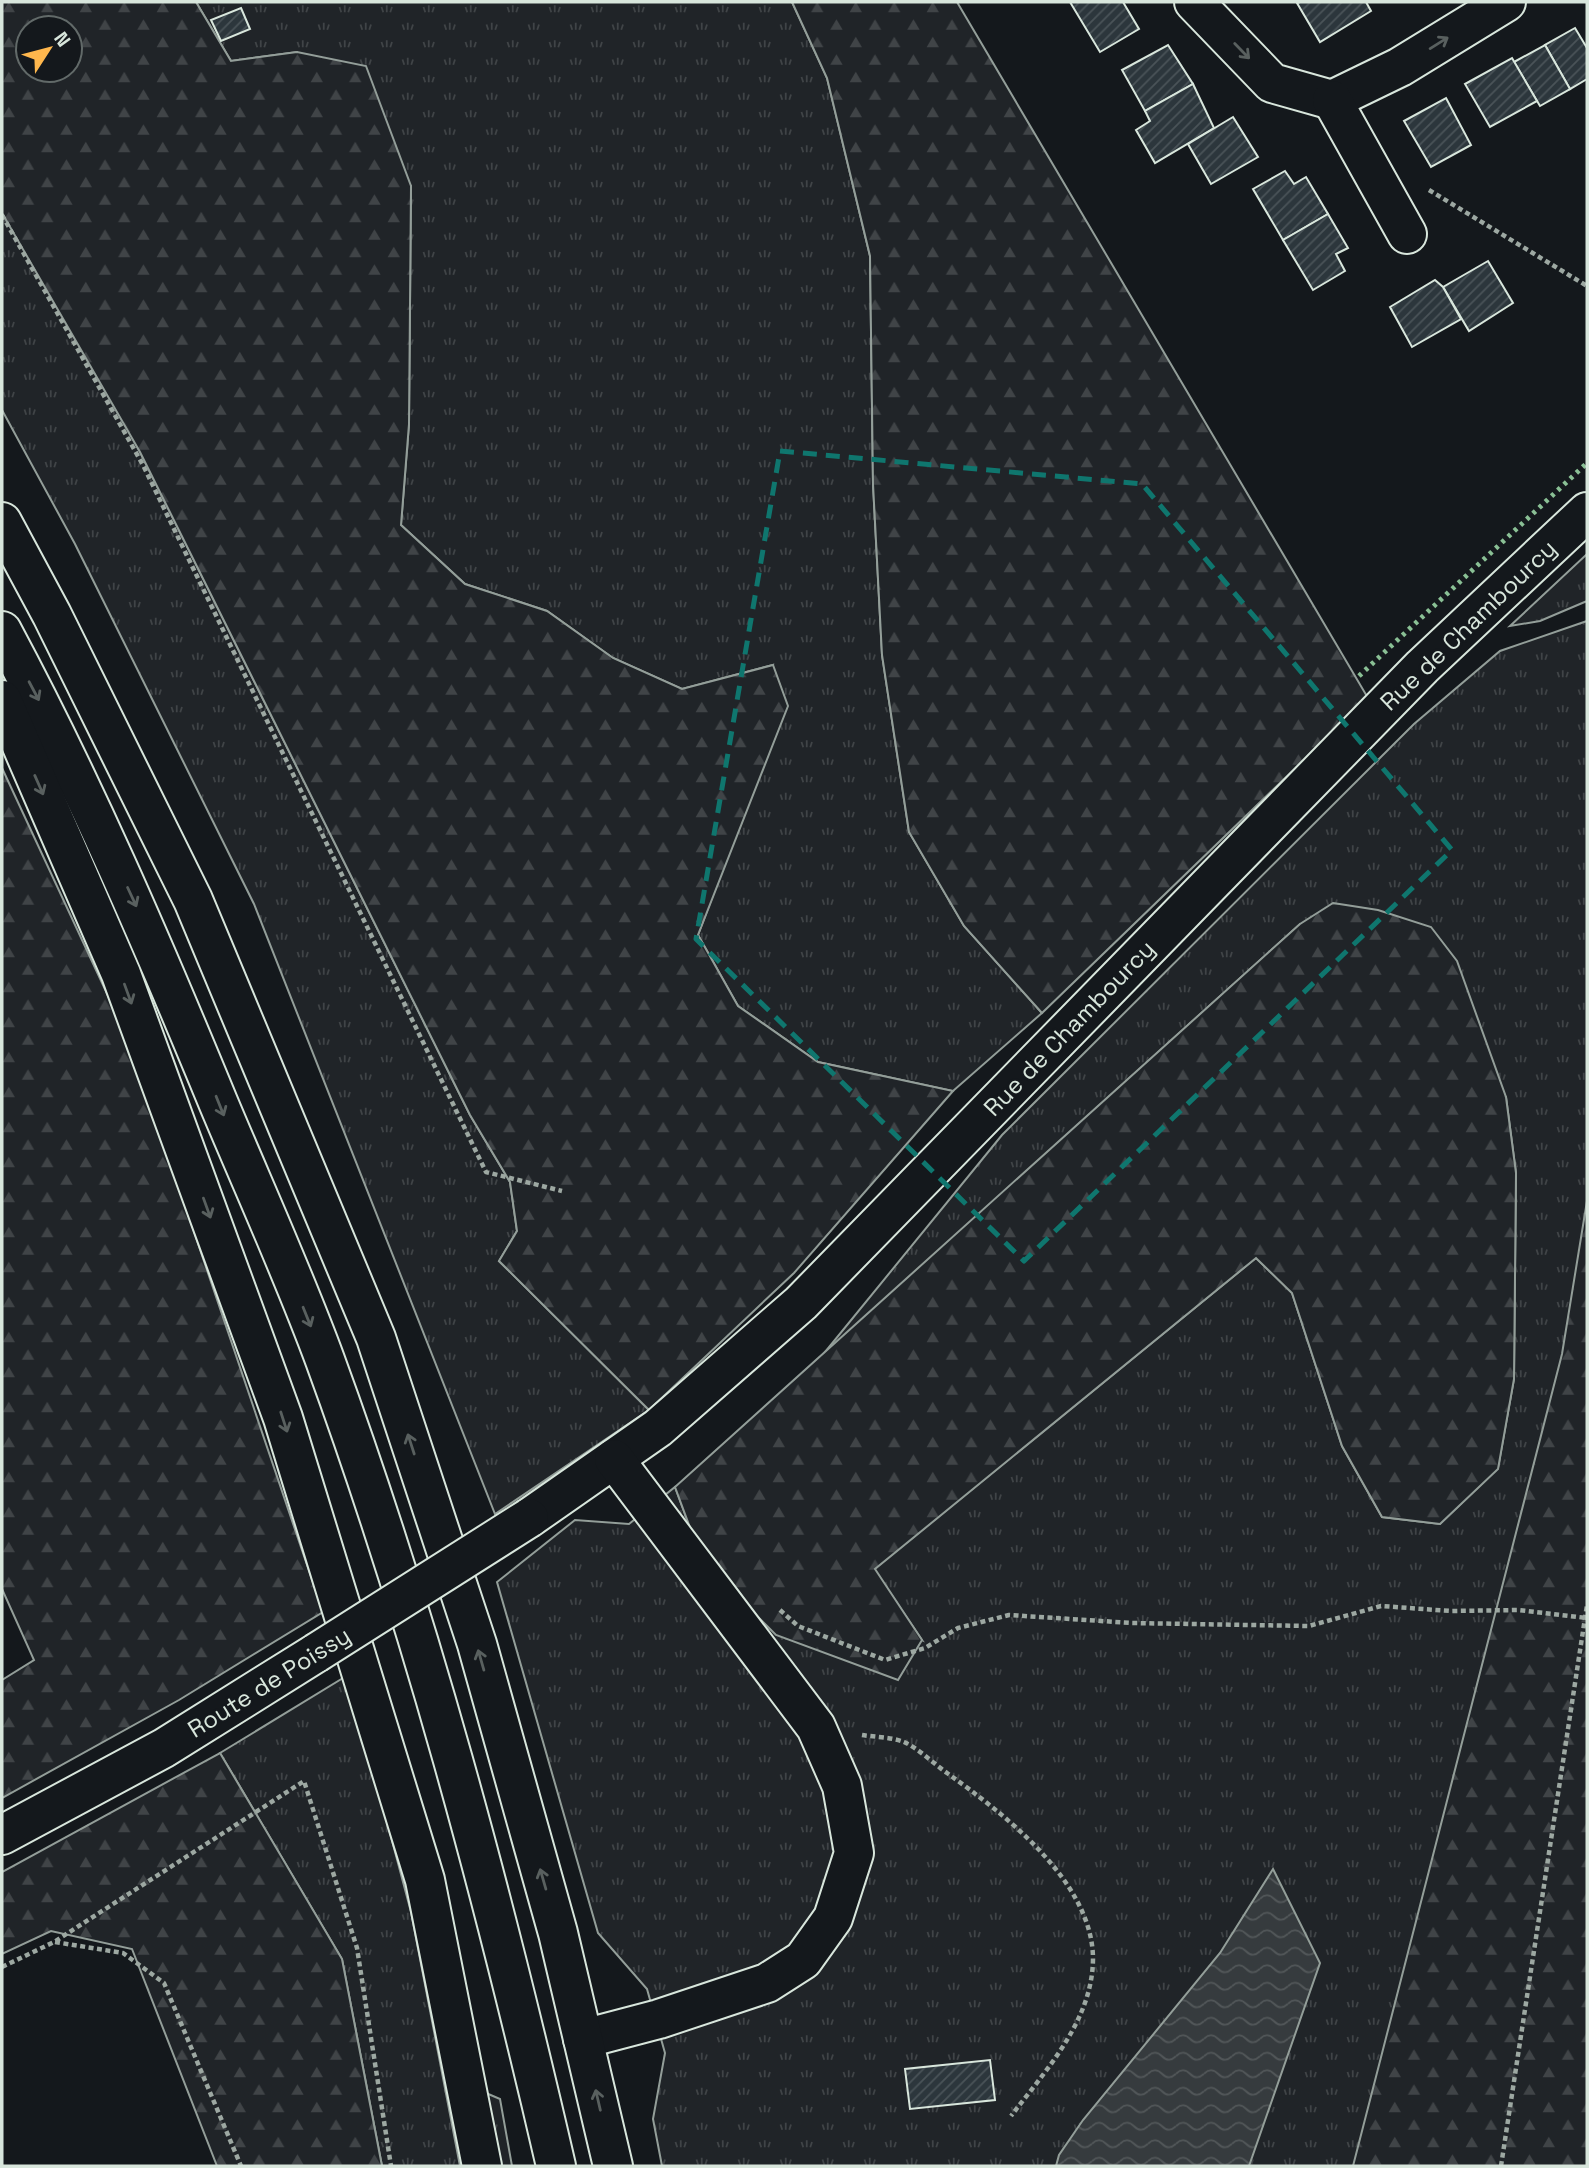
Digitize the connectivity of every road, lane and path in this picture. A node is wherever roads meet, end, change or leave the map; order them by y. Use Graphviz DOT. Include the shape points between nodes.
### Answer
graph roads {
  1 [pos="1194,2"];
  2 [pos="1506,2"];
  3 [pos="1332,100"];
  4 [pos="1427,189"];
  5 [pos="2,215"];
  6 [pos="1407,234"];
  7 [pos="1587,286"];
  8 [pos="1587,512"];
  9 [pos="2,522"];
  10 [pos="2,631"];
  11 [pos="2,700"];
  12 [pos="562,1191"];
  13 [pos="614,1459"];
  14 [pos="529,1518"];
  15 [pos="1587,1605"];
  16 [pos="777,1607"];
  17 [pos="1586,1617"];
  18 [pos="816,1727"];
  19 [pos="2,1835"];
  20 [pos="54,1942"];
  21 [pos="2,1967"];
  22 [pos="583,2039"];
  23 [pos="1011,2116"];
  24 [pos="241,2166"];
  25 [pos="391,2166"];
  26 [pos="482,2166"];
  27 [pos="556,2166"];
  28 [pos="613,2166"];
  29 [pos="1502,2166"];
  1 -- 3 [label="main road, one-way" via="1272,83"];
  3 -- 2 [label="main road, one-way" via="1400,67"];
  3 -- 6 [label="main road"];
  4 -- 7 [label="path"];
  5 -- 12 [label="path" via="143,465 486,1172"];
  8 -- 13 [label="main road, Rue de Chambourcy" via="1402,686 802,1303 658,1428"];
  22 -- 9 [label="main road, one-way" via="477,1644 376,1338 193,900"];
  10 -- 27 [label="main road, one-way" via="149,933 324,1358 426,1663 505,1949"];
  11 -- 26 [label="main road, one-way" via="121,974 284,1418 425,1881"];
  13 -- 14 [label="main road, Rue de Chambourcy"];
  13 -- 18 [label="main road"];
  14 -- 19 [label="main road, Route de Poissy, bridge" via="164,1748"];
  15 -- 17 [label="path"];
  16 -- 17 [label="path" via="798,1626 885,1660 925,1648 958,1628 1009,1615 1309,1626 1381,1606"];
  17 -- 29 [label="path"];
  18 -- 22 [label="main road" via="842,1786 854,1853 833,1918 803,1960 766,1983"];
  18 -- 23 [label="path" via="903,1741 994,1807 1050,1862 1086,1915 1093,1959 1084,2003 1065,2046"];
  20 -- 21 [label="path"];
  20 -- 24 [label="path" via="123,1954 164,1983"];
  20 -- 25 [label="path" via="304,1781 357,1948"];
  28 -- 22 [label="main road, one-way"];
}
